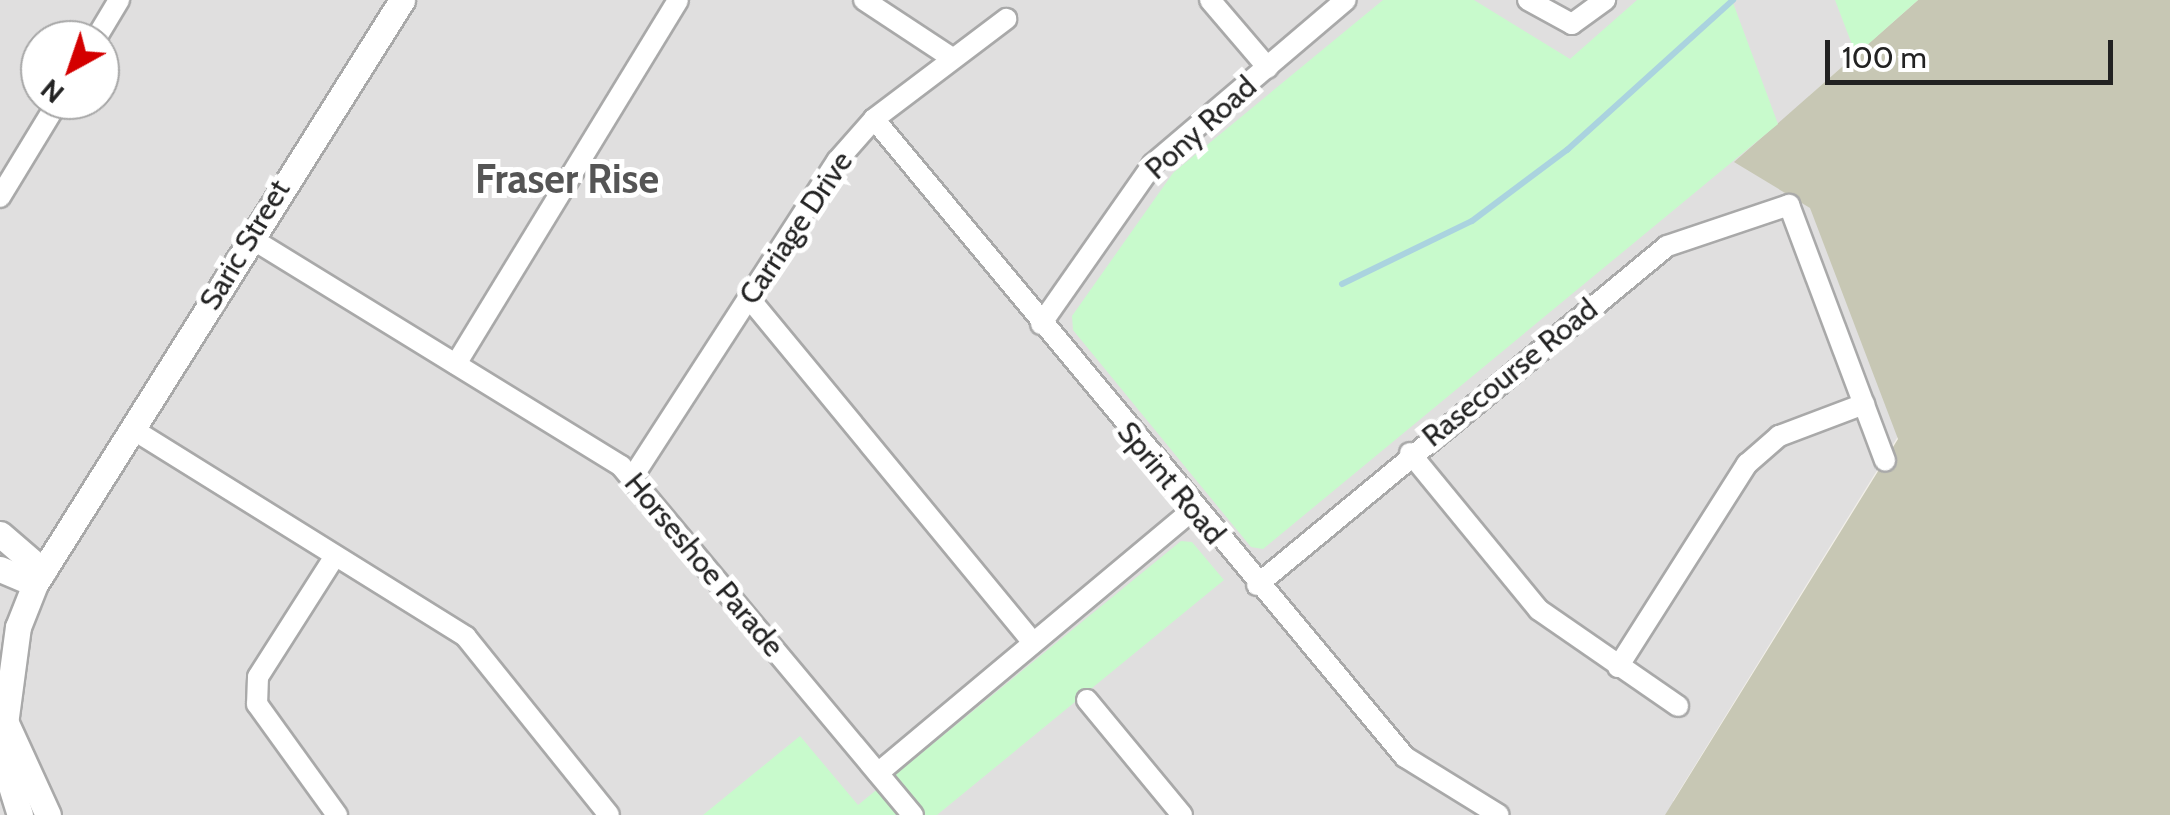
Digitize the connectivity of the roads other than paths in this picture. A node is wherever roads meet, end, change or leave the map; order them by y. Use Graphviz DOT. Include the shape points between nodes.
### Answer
graph roads {
  1 [pos="402,0"];
  2 [pos="678,0"];
  3 [pos="864,0"];
  4 [pos="1210,0"];
  5 [pos="1346,0"];
  6 [pos="1528,0"];
  7 [pos="1605,0"];
  8 [pos="1006,18"];
  9 [pos="949,56"];
  10 [pos="1268,68"];
  11 [pos="874,119"];
  12 [pos="47,120"];
  13 [pos="0,198"];
  14 [pos="249,237"];
  15 [pos="748,298"];
  16 [pos="1041,324"];
  17 [pos="456,364"];
  18 [pos="1864,404"];
  19 [pos="134,430"];
  20 [pos="1410,453"];
  21 [pos="1885,461"];
  22 [pos="632,478"];
  23 [pos="1192,510"];
  24 [pos="0,534"];
  25 [pos="335,556"];
  26 [pos="0,569"];
  27 [pos="39,578"];
  28 [pos="1257,585"];
  29 [pos="1032,641"];
  30 [pos="1618,667"];
  31 [pos="1087,700"];
  32 [pos="1678,706"];
  33 [pos="2,722"];
  34 [pos="878,773"];
  35 [pos="20,815"];
  36 [pos="48,815"];
  37 [pos="338,815"];
  38 [pos="609,815"];
  39 [pos="913,815"];
  40 [pos="1182,815"];
  41 [pos="1499,815"];
  1 -- 14 [label="street, Saric Street"];
  2 -- 17 [label="street"];
  3 -- 9 [label="street"];
  4 -- 10 [label="street"];
  5 -- 10 [label="street, Pony Road"];
  6 -- 7 [label="street" via="1572,24"];
  8 -- 9 [label="street, Carriage Drive"];
  9 -- 11 [label="street, Carriage Drive"];
  10 -- 16 [label="street, Pony Road" via="1153,164"];
  11 -- 15 [label="street, Carriage Drive"];
  11 -- 16 [label="street, Sprint Road"];
  12 -- 13 [label="street"];
  14 -- 17 [label="street, Horseshoe Parade"];
  14 -- 19 [label="street, Saric Street"];
  15 -- 22 [label="street, Carriage Drive"];
  15 -- 29 [label="street"];
  16 -- 23 [label="street, Sprint Road"];
  17 -- 22 [label="street, Horseshoe Parade"];
  18 -- 20 [label="street, Rasecourse Road" via="1789,205 1667,246"];
  18 -- 21 [label="street"];
  18 -- 30 [label="street" via="1779,436 1748,464"];
  19 -- 25 [label="street"];
  19 -- 27 [label="street, Saric Street"];
  20 -- 28 [label="street, Rasecourse Road"];
  20 -- 30 [label="street" via="1539,610"];
  22 -- 34 [label="street, Horseshoe Parade"];
  23 -- 28 [label="street, Sprint Road"];
  23 -- 29 [label="street"];
  24 -- 27 [label="street"];
  25 -- 37 [label="street" via="258,677 257,704"];
  25 -- 38 [label="street" via="466,637"];
  26 -- 27 [label="street"];
  27 -- 33 [label="street, Saric Street" via="18,626"];
  28 -- 41 [label="street, Sprint Road" via="1406,757"];
  29 -- 34 [label="street"];
  30 -- 32 [label="street"];
  31 -- 40 [label="street"];
  33 -- 35 [label="street, Saric Street" via="3,774"];
  33 -- 36 [label="street"];
  34 -- 39 [label="street, Horseshoe Parade"];
}
